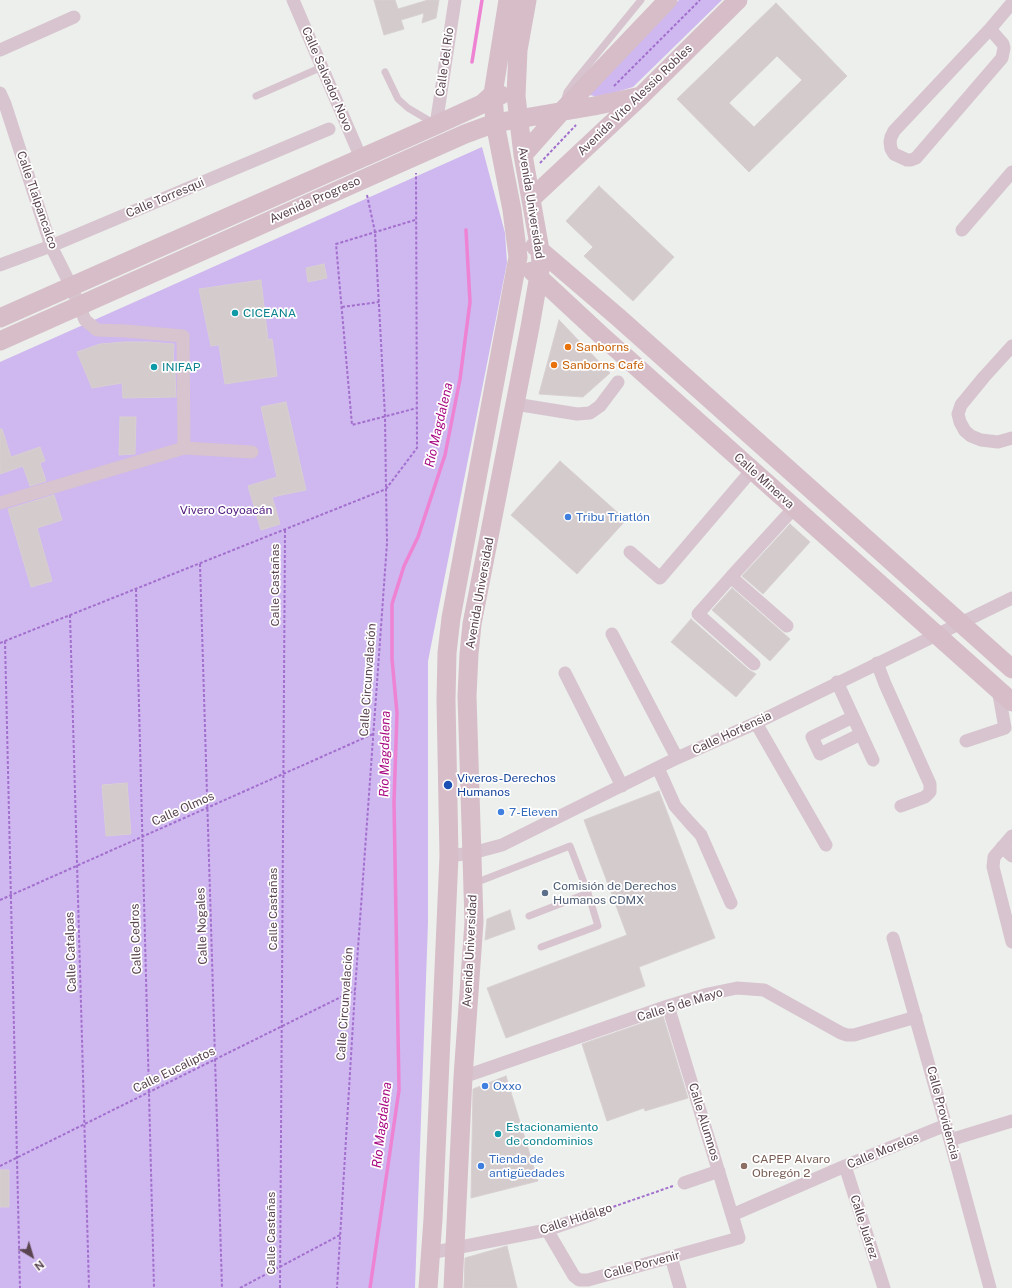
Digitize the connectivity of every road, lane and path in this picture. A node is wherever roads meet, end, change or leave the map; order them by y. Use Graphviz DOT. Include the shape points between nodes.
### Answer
graph roads {
  1 [pos="293,0"];
  2 [pos="455,0"];
  3 [pos="508,0"];
  4 [pos="527,0"];
  5 [pos="641,0"];
  6 [pos="668,0"];
  7 [pos="738,0"];
  8 [pos="1012,3"];
  9 [pos="74,17"];
  10 [pos="990,29"];
  11 [pos="0,50"];
  12 [pos="322,67"];
  13 [pos="385,72"];
  14 [pos="0,93"];
  15 [pos="493,94"];
  16 [pos="256,96"];
  17 [pos="516,96"];
  18 [pos="641,96"];
  19 [pos="562,111"];
  20 [pos="519,118"];
  21 [pos="495,123"];
  22 [pos="436,125"];
  23 [pos="329,129"];
  24 [pos="523,155"];
  25 [pos="416,156"];
  26 [pos="361,158"];
  27 [pos="1012,172"];
  28 [pos="364,178"];
  29 [pos="532,198"];
  30 [pos="416,219"];
  31 [pos="962,230"];
  32 [pos="193,232"];
  33 [pos="375,232"];
  34 [pos="515,234"];
  35 [pos="51,246"];
  36 [pos="201,250"];
  37 [pos="540,250"];
  38 [pos="518,257"];
  39 [pos="0,265"];
  40 [pos="539,278"];
  41 [pos="71,286"];
  42 [pos="379,302"];
  43 [pos="78,306"];
  44 [pos="342,307"];
  45 [pos="0,318"];
  46 [pos="619,318"];
  47 [pos="602,336"];
  48 [pos="0,340"];
  49 [pos="1012,346"];
  50 [pos="618,382"];
  51 [pos="515,404"];
  52 [pos="417,408"];
  53 [pos="385,416"];
  54 [pos="1012,438"];
  55 [pos="184,448"];
  56 [pos="252,452"];
  57 [pos="752,470"];
  58 [pos="386,489"];
  59 [pos="0,503"];
  60 [pos="794,508"];
  61 [pos="285,530"];
  62 [pos="630,552"];
  63 [pos="200,564"];
  64 [pos="731,577"];
  65 [pos="136,589"];
  66 [pos="1012,598"];
  67 [pos="70,615"];
  68 [pos="960,623"];
  69 [pos="787,626"];
  70 [pos="612,634"];
  71 [pos="936,634"];
  72 [pos="5,641"];
  73 [pos="0,643"];
  74 [pos="877,663"];
  75 [pos="754,664"];
  76 [pos="1012,669"];
  77 [pos="565,673"];
  78 [pos="837,682"];
  79 [pos="998,689"];
  80 [pos="1012,702"];
  81 [pos="853,717"];
  82 [pos="756,723"];
  83 [pos="373,734"];
  84 [pos="861,734"];
  85 [pos="966,741"];
  86 [pos="677,758"];
  87 [pos="873,760"];
  88 [pos="658,768"];
  89 [pos="283,774"];
  90 [pos="622,786"];
  91 [pos="900,806"];
  92 [pos="207,808"];
  93 [pos="1012,836"];
  94 [pos="142,837"];
  95 [pos="826,845"];
  96 [pos="1002,847"];
  97 [pos="472,853"];
  98 [pos="449,856"];
  99 [pos="1012,856"];
  100 [pos="78,865"];
  101 [pos="473,884"];
  102 [pos="588,893"];
  103 [pos="11,895"];
  104 [pos="0,900"];
  105 [pos="731,903"];
  106 [pos="529,916"];
  107 [pos="893,938"];
  108 [pos="1012,942"];
  109 [pos="541,947"];
  110 [pos="355,990"];
  111 [pos="668,1006"];
  112 [pos="916,1017"];
  113 [pos="282,1027"];
  114 [pos="215,1060"];
  115 [pos="463,1077"];
  116 [pos="149,1092"];
  117 [pos="1012,1121"];
  118 [pos="85,1124"];
  119 [pos="946,1125"];
  120 [pos="950,1140"];
  121 [pos="17,1158"];
  122 [pos="0,1166"];
  123 [pos="845,1166"];
  124 [pos="719,1172"];
  125 [pos="684,1182"];
  126 [pos="593,1214"];
  127 [pos="732,1215"];
  128 [pos="457,1217"];
  129 [pos="433,1219"];
  130 [pos="546,1230"];
  131 [pos="340,1235"];
  132 [pos="739,1238"];
  133 [pos="456,1249"];
  134 [pos="430,1253"];
  135 [pos="671,1257"];
  136 [pos="280,1267"];
  137 [pos="20,1288"];
  138 [pos="90,1288"];
  139 [pos="154,1288"];
  140 [pos="222,1288"];
  141 [pos="240,1288"];
  142 [pos="280,1288"];
  143 [pos="337,1288"];
  144 [pos="428,1288"];
  145 [pos="453,1288"];
  146 [pos="680,1288"];
  147 [pos="884,1288"];
  148 [pos="990,1288"];
  1 -- 12 [label="street, Calle Salvador Novo"];
  2 -- 22 [label="street, Calle del Río"];
  3 -- 15 [label="street, Avenida Universidad"];
  4 -- 17 [label="street, Avenida Universidad" via="518,50"];
  5 -- 19 [label="lane" via="575,80"];
  6 -- 19 [label="street"];
  7 -- 18 [label="street, Avenida Vito Alessio Robles"];
  8 -- 10 [label="street"];
  9 -- 11 [label="street"];
  10 -- 10 [label="street" via="894,131 890,142 894,154 901,159 916,158 1002,58 1003,44"];
  12 -- 16 [label="lane"];
  12 -- 26 [label="street, Calle Salvador Novo"];
  13 -- 22 [label="lane" via="398,99"];
  14 -- 35 [label="street, Calle Tlalpancalco"];
  15 -- 17 [label="street"];
  15 -- 21 [label="street, Avenida Universidad"];
  15 -- 22 [label="street, Avenida Progreso" via="482,104"];
  17 -- 20 [label="street, Avenida Universidad"];
  18 -- 19 [label="street, Avenida Progreso"];
  18 -- 29 [label="street, Avenida Vito Alessio Robles"];
  19 -- 20 [label="street, Avenida Progreso"];
  19 -- 24 [label="street"];
  20 -- 21 [label="street, Avenida Progreso"];
  20 -- 24 [label="street, Avenida Universidad"];
  21 -- 25 [label="street, Avenida Progreso"];
  21 -- 34 [label="street, Avenida Universidad"];
  22 -- 26 [label="street, Avenida Progreso"];
  23 -- 35 [label="street, Calle Torresqui"];
  24 -- 29 [label="street, Avenida Universidad"];
  25 -- 28 [label="street, Avenida Progreso"];
  25 -- 30 [label="path"];
  26 -- 32 [label="street, Avenida Progreso"];
  27 -- 31 [label="street"];
  28 -- 33 [label="path, Calle Circunvalación"];
  28 -- 36 [label="street, Avenida Progreso"];
  29 -- 37 [label="street, Avenida Universidad"];
  30 -- 33 [label="path"];
  30 -- 52 [label="path"];
  32 -- 36 [label="street"];
  32 -- 41 [label="street, Avenida Progreso"];
  33 -- 42 [label="path, Calle Circunvalación"];
  33 -- 44 [label="path" via="336,244"];
  34 -- 37 [label="street, Calle Minerva"];
  34 -- 38 [label="street, Avenida Universidad"];
  35 -- 39 [label="street, Calle Torresqui"];
  35 -- 41 [label="street, Calle Tlalpancalco"];
  36 -- 43 [label="street, Avenida Progreso"];
  37 -- 40 [label="street, Avenida Universidad"];
  37 -- 46 [label="street, Calle Minerva"];
  38 -- 40 [label="street, Calle Minerva"];
  38 -- 98 [label="street, Avenida Universidad" via="451,618 446,700"];
  40 -- 47 [label="street, Calle Minerva"];
  40 -- 51 [label="street, Avenida Universidad"];
  41 -- 43 [label="street, Calle Tlalpancalco"];
  41 -- 45 [label="street, Avenida Progreso"];
  42 -- 44 [label="path"];
  42 -- 53 [label="path, Calle Circunvalación"];
  43 -- 48 [label="street, Avenida Progreso"];
  43 -- 55 [label="street, Calle Tlalpancalco" via="85,320 97,330 183,336"];
  44 -- 53 [label="path" via="352,425"];
  46 -- 47 [label="street" via="604,321"];
  46 -- 68 [label="street, Calle Minerva"];
  47 -- 57 [label="street, Calle Minerva"];
  49 -- 54 [label="street" via="961,405 958,414 965,431 971,436 998,442"];
  50 -- 51 [label="street" via="600,406 590,413 577,414"];
  51 -- 97 [label="street, Avenida Universidad" via="472,624 469,654 467,696"];
  52 -- 53 [label="path"];
  52 -- 58 [label="path" via="417,448"];
  53 -- 58 [label="path, Calle Circunvalación"];
  55 -- 56 [label="street"];
  55 -- 59 [label="street"];
  57 -- 60 [label="street, Calle Minerva"];
  57 -- 62 [label="street" via="660,578"];
  58 -- 61 [label="path"];
  58 -- 83 [label="path, Calle Circunvalación" via="387,543"];
  60 -- 64 [label="street"];
  60 -- 71 [label="street, Calle Minerva"];
  61 -- 63 [label="path"];
  61 -- 89 [label="path, Calle Castañas"];
  63 -- 65 [label="path"];
  63 -- 92 [label="path, Calle Nogales"];
  64 -- 69 [label="street"];
  64 -- 75 [label="street" via="698,614"];
  65 -- 67 [label="path"];
  65 -- 94 [label="path, Calle Cedros"];
  66 -- 68 [label="street, Calle Hortensia"];
  67 -- 72 [label="path"];
  67 -- 100 [label="path, Calle Catalpas"];
  68 -- 71 [label="street, Calle Hortensia"];
  68 -- 76 [label="street, Calle Minerva"];
  70 -- 86 [label="street"];
  71 -- 74 [label="street, Calle Hortensia"];
  71 -- 79 [label="street, Calle Minerva"];
  72 -- 73 [label="path"];
  72 -- 103 [label="path"];
  74 -- 78 [label="street, Calle Hortensia"];
  74 -- 91 [label="street" via="930,784 930,792 924,797"];
  77 -- 90 [label="street"];
  78 -- 81 [label="street"];
  78 -- 82 [label="street, Calle Hortensia"];
  79 -- 80 [label="street, Calle Minerva"];
  79 -- 85 [label="street" via="1005,728"];
  81 -- 84 [label="street"];
  81 -- 84 [label="street" via="812,737 820,754"];
  82 -- 86 [label="street, Calle Hortensia"];
  82 -- 95 [label="street"];
  83 -- 89 [label="path, Calle Olmos"];
  83 -- 110 [label="path, Calle Circunvalación"];
  84 -- 87 [label="street"];
  86 -- 88 [label="street, Calle Hortensia"];
  88 -- 90 [label="street, Calle Hortensia"];
  88 -- 105 [label="street" via="675,806 701,835"];
  89 -- 92 [label="path, Calle Olmos"];
  89 -- 113 [label="path, Calle Castañas"];
  90 -- 97 [label="street, Calle Hortensia" via="502,845"];
  92 -- 94 [label="path, Calle Olmos"];
  92 -- 114 [label="path, Calle Nogales"];
  93 -- 96 [label="street"];
  94 -- 100 [label="path, Calle Olmos"];
  94 -- 116 [label="path, Calle Cedros"];
  96 -- 99 [label="street"];
  96 -- 108 [label="street" via="994,857 993,867"];
  97 -- 98 [label="street, Calle Hortensia"];
  97 -- 101 [label="street, Avenida Universidad"];
  98 -- 129 [label="street, Avenida Universidad"];
  100 -- 103 [label="path, Calle Olmos"];
  100 -- 118 [label="path, Calle Catalpas"];
  101 -- 102 [label="lane" via="570,846"];
  101 -- 115 [label="street, Avenida Universidad" via="474,922"];
  102 -- 106 [label="lane"];
  102 -- 109 [label="lane" via="598,926"];
  103 -- 104 [label="path, Calle Olmos"];
  103 -- 121 [label="path"];
  107 -- 112 [label="street, Calle Providencia"];
  110 -- 113 [label="path, Calle Eucaliptos"];
  110 -- 131 [label="path, Calle Circunvalación"];
  111 -- 112 [label="street, Calle 5 de Mayo" via="737,988 764,990 847,1035"];
  111 -- 115 [label="street, Calle 5 de Mayo"];
  111 -- 124 [label="street, Calle Alumnos"];
  112 -- 119 [label="street, Calle Providencia"];
  113 -- 114 [label="path, Calle Eucaliptos"];
  113 -- 136 [label="path, Calle Castañas"];
  114 -- 116 [label="path, Calle Eucaliptos"];
  114 -- 140 [label="path, Calle Nogales"];
  115 -- 128 [label="street, Avenida Universidad"];
  116 -- 118 [label="path, Calle Eucaliptos"];
  116 -- 139 [label="path, Calle Cedros"];
  117 -- 120 [label="street"];
  118 -- 121 [label="path, Calle Eucaliptos"];
  118 -- 138 [label="path, Calle Catalpas"];
  119 -- 120 [label="street, Calle Providencia"];
  119 -- 123 [label="street, Calle Morelos"];
  120 -- 148 [label="street, Calle Providencia"];
  121 -- 122 [label="path, Calle Eucaliptos"];
  121 -- 137 [label="path"];
  123 -- 127 [label="street, Calle Morelos"];
  123 -- 147 [label="street, Calle Juárez"];
  124 -- 125 [label="street"];
  124 -- 127 [label="street, Calle Alumnos"];
  125 -- 126 [label="path, Calle Hidalgo"];
  126 -- 130 [label="street, Calle Hidalgo"];
  127 -- 132 [label="street, Calle Alumnos"];
  128 -- 129 [label="street"];
  128 -- 133 [label="street, Avenida Universidad"];
  129 -- 134 [label="street, Avenida Universidad"];
  130 -- 133 [label="street, Calle Hidalgo"];
  130 -- 135 [label="street, Calle Porvenir" via="579,1280 588,1280"];
  131 -- 136 [label="path"];
  131 -- 143 [label="path, Calle Circunvalación"];
  132 -- 135 [label="street, Calle Porvenir"];
  133 -- 134 [label="street, Calle Hidalgo"];
  133 -- 145 [label="street, Avenida Universidad"];
  134 -- 144 [label="street, Avenida Universidad"];
  135 -- 146 [label="street"];
  136 -- 141 [label="path"];
  136 -- 142 [label="path, Calle Castañas"];
}
